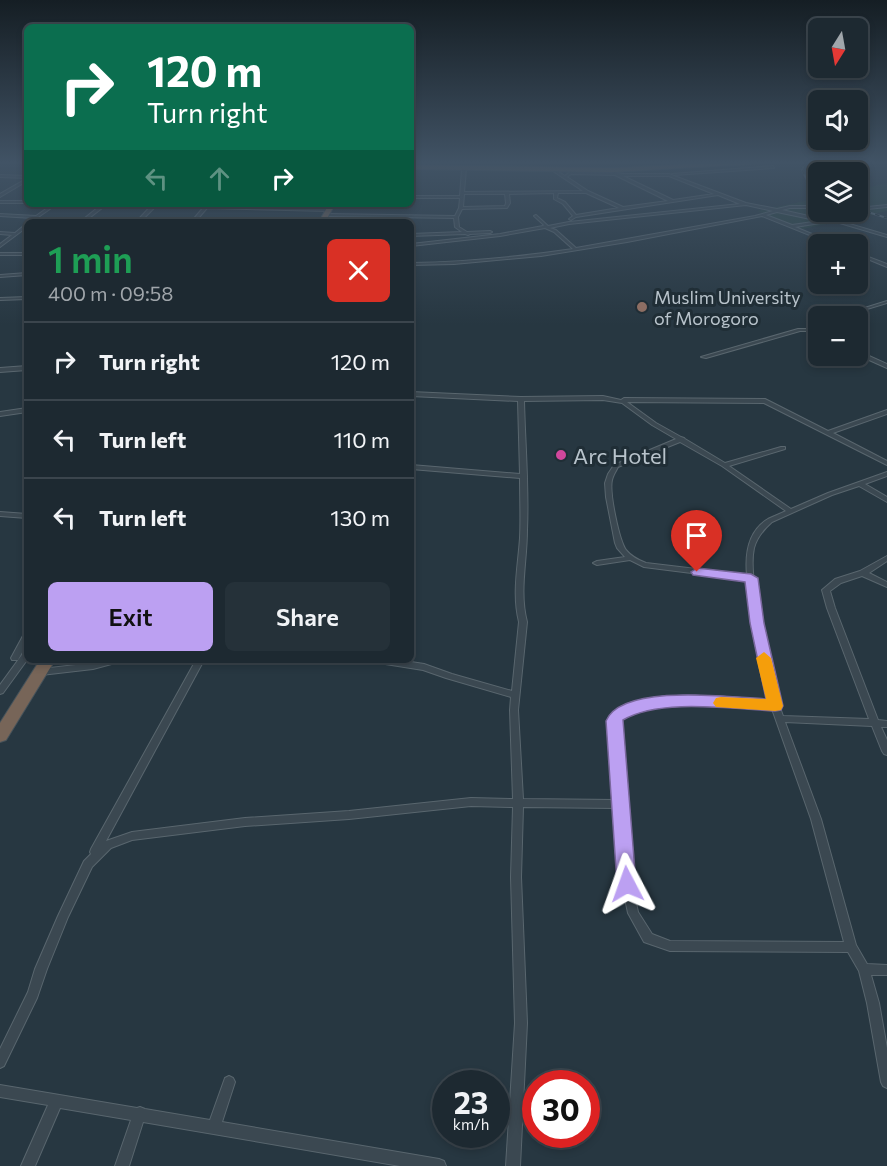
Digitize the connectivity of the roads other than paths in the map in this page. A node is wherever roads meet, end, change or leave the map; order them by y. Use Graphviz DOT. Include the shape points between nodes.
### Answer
graph roads {
  1 [pos="27,216"];
  2 [pos="437,216"];
  3 [pos="536,216"];
  4 [pos="575,216"];
  5 [pos="624,216"];
  6 [pos="755,216"];
  7 [pos="767,216"];
  8 [pos="792,216"];
  9 [pos="38,217"];
  10 [pos="456,217"];
  11 [pos="771,218"];
  12 [pos="35,219"];
  13 [pos="569,222"];
  14 [pos="812,222"];
  15 [pos="840,222"];
  16 [pos="546,226"];
  17 [pos="792,226"];
  18 [pos="24,227"];
  19 [pos="538,228"];
  20 [pos="466,232"];
  21 [pos="0,233"];
  22 [pos="15,234"];
  23 [pos="811,234"];
  24 [pos="414,235"];
  25 [pos="448,235"];
  26 [pos="887,236"];
  27 [pos="470,239"];
  28 [pos="448,241"];
  29 [pos="414,245"];
  30 [pos="0,246"];
  31 [pos="574,248"];
  32 [pos="0,254"];
  33 [pos="24,254"];
  34 [pos="868,258"];
  35 [pos="414,264"];
  36 [pos="887,266"];
  37 [pos="24,274"];
  38 [pos="0,276"];
  39 [pos="24,298"];
  40 [pos="0,299"];
  41 [pos="887,302"];
  42 [pos="868,308"];
  43 [pos="808,330"];
  44 [pos="704,357"];
  45 [pos="868,357"];
  46 [pos="887,366"];
  47 [pos="24,368"];
  48 [pos="0,370"];
  49 [pos="414,394"];
  50 [pos="521,399"];
  51 [pos="619,400"];
  52 [pos="24,410"];
  53 [pos="887,412"];
  54 [pos="0,414"];
  55 [pos="828,433"];
  56 [pos="682,439"];
  57 [pos="783,448"];
  58 [pos="887,463"];
  59 [pos="724,465"];
  60 [pos="414,467"];
  61 [pos="887,474"];
  62 [pos="523,476"];
  63 [pos="860,484"];
  64 [pos="887,500"];
  65 [pos="790,511"];
  66 [pos="0,514"];
  67 [pos="24,516"];
  68 [pos="631,558"];
  69 [pos="887,558"];
  70 [pos="597,563"];
  71 [pos="863,573"];
  72 [pos="751,578"];
  73 [pos="887,585"];
  74 [pos="24,642"];
  75 [pos="15,658"];
  76 [pos="24,658"];
  77 [pos="104,663"];
  78 [pos="198,663"];
  79 [pos="402,663"];
  80 [pos="44,666"];
  81 [pos="0,691"];
  82 [pos="515,695"];
  83 [pos="775,706"];
  84 [pos="781,719"];
  85 [pos="875,723"];
  86 [pos="887,724"];
  87 [pos="0,736"];
  88 [pos="887,751"];
  89 [pos="518,801"];
  90 [pos="621,804"];
  91 [pos="88,864"];
  92 [pos="850,947"];
  93 [pos="864,969"];
  94 [pos="887,970"];
  95 [pos="0,1062"];
  96 [pos="229,1082"];
  97 [pos="887,1082"];
  98 [pos="0,1091"];
  99 [pos="56,1101"];
  100 [pos="140,1113"];
  101 [pos="214,1127"];
  102 [pos="381,1162"];
  103 [pos="28,1166"];
  104 [pos="122,1166"];
  105 [pos="439,1166"];
  106 [pos="513,1166"];
  1 -- 9 [label="street"];
  2 -- 10 [label="street"];
  3 -- 16 [label="street"];
  4 -- 13 [label="street"];
  5 -- 13 [label="street"];
  6 -- 31 [label="street"];
  7 -- 11 [label="street"];
  8 -- 11 [label="street"];
  9 -- 12 [label="street"];
  10 -- 20 [label="street" via="457,227"];
  11 -- 17 [label="street"];
  13 -- 16 [label="street"];
  14 -- 17 [label="street"];
  15 -- 26 [label="street"];
  16 -- 19 [label="street"];
  16 -- 31 [label="street"];
  17 -- 23 [label="street"];
  18 -- 22 [label="street"];
  19 -- 20 [label="street"];
  19 -- 27 [label="street"];
  20 -- 25 [label="street"];
  20 -- 27 [label="street"];
  21 -- 22 [label="street"];
  22 -- 30 [label="street"];
  24 -- 25 [label="street"];
  25 -- 28 [label="street"];
  27 -- 28 [label="street"];
  28 -- 29 [label="street"];
  31 -- 35 [label="street"];
  32 -- 33 [label="street"];
  34 -- 36 [label="street"];
  37 -- 38 [label="street"];
  39 -- 40 [label="street"];
  41 -- 42 [label="street"];
  43 -- 44 [label="street"];
  45 -- 46 [label="street"];
  47 -- 48 [label="street"];
  49 -- 50 [label="street"];
  50 -- 51 [label="street"];
  50 -- 62 [label="street"];
  51 -- 55 [label="street" via="765,401"];
  51 -- 56 [label="street"];
  52 -- 54 [label="street"];
  53 -- 55 [label="street"];
  55 -- 58 [label="street"];
  56 -- 59 [label="street"];
  56 -- 68 [label="street" via="616,466 610,474 616,531 621,547"];
  57 -- 59 [label="street"];
  59 -- 65 [label="street"];
  60 -- 62 [label="street"];
  61 -- 63 [label="street"];
  62 -- 82 [label="street" via="524,531 519,579 523,622"];
  63 -- 64 [label="street"];
  63 -- 65 [label="street"];
  65 -- 72 [label="street" via="762,527 756,536 751,547"];
  66 -- 67 [label="street"];
  68 -- 70 [label="street"];
  68 -- 72 [label="street" via="659,568"];
  69 -- 71 [label="street"];
  71 -- 73 [label="street"];
  71 -- 85 [label="street" via="838,581 826,590"];
  72 -- 83 [label="street"];
  74 -- 75 [label="street"];
  76 -- 81 [label="street"];
  77 -- 80 [label="street"];
  78 -- 91 [label="street"];
  79 -- 82 [label="street" via="424,666"];
  80 -- 87 [label="highway"];
  82 -- 89 [label="street"];
  83 -- 84 [label="street"];
  83 -- 90 [label="street" via="692,701 633,706 622,711 614,721"];
  84 -- 85 [label="street"];
  84 -- 92 [label="street" via="816,819"];
  85 -- 86 [label="street"];
  85 -- 88 [label="street"];
  89 -- 90 [label="street"];
  89 -- 91 [label="street" via="471,801 132,836 107,845"];
  89 -- 106 [label="street" via="516,877 521,1023"];
  90 -- 92 [label="street" via="633,914 648,938 670,946"];
  91 -- 95 [label="street"];
  92 -- 93 [label="street"];
  93 -- 94 [label="street"];
  93 -- 97 [label="street"];
  96 -- 101 [label="street"];
  98 -- 99 [label="street"];
  99 -- 100 [label="street"];
  99 -- 103 [label="street"];
  100 -- 101 [label="street"];
  100 -- 104 [label="street"];
  101 -- 102 [label="street"];
  102 -- 105 [label="street"];
}
